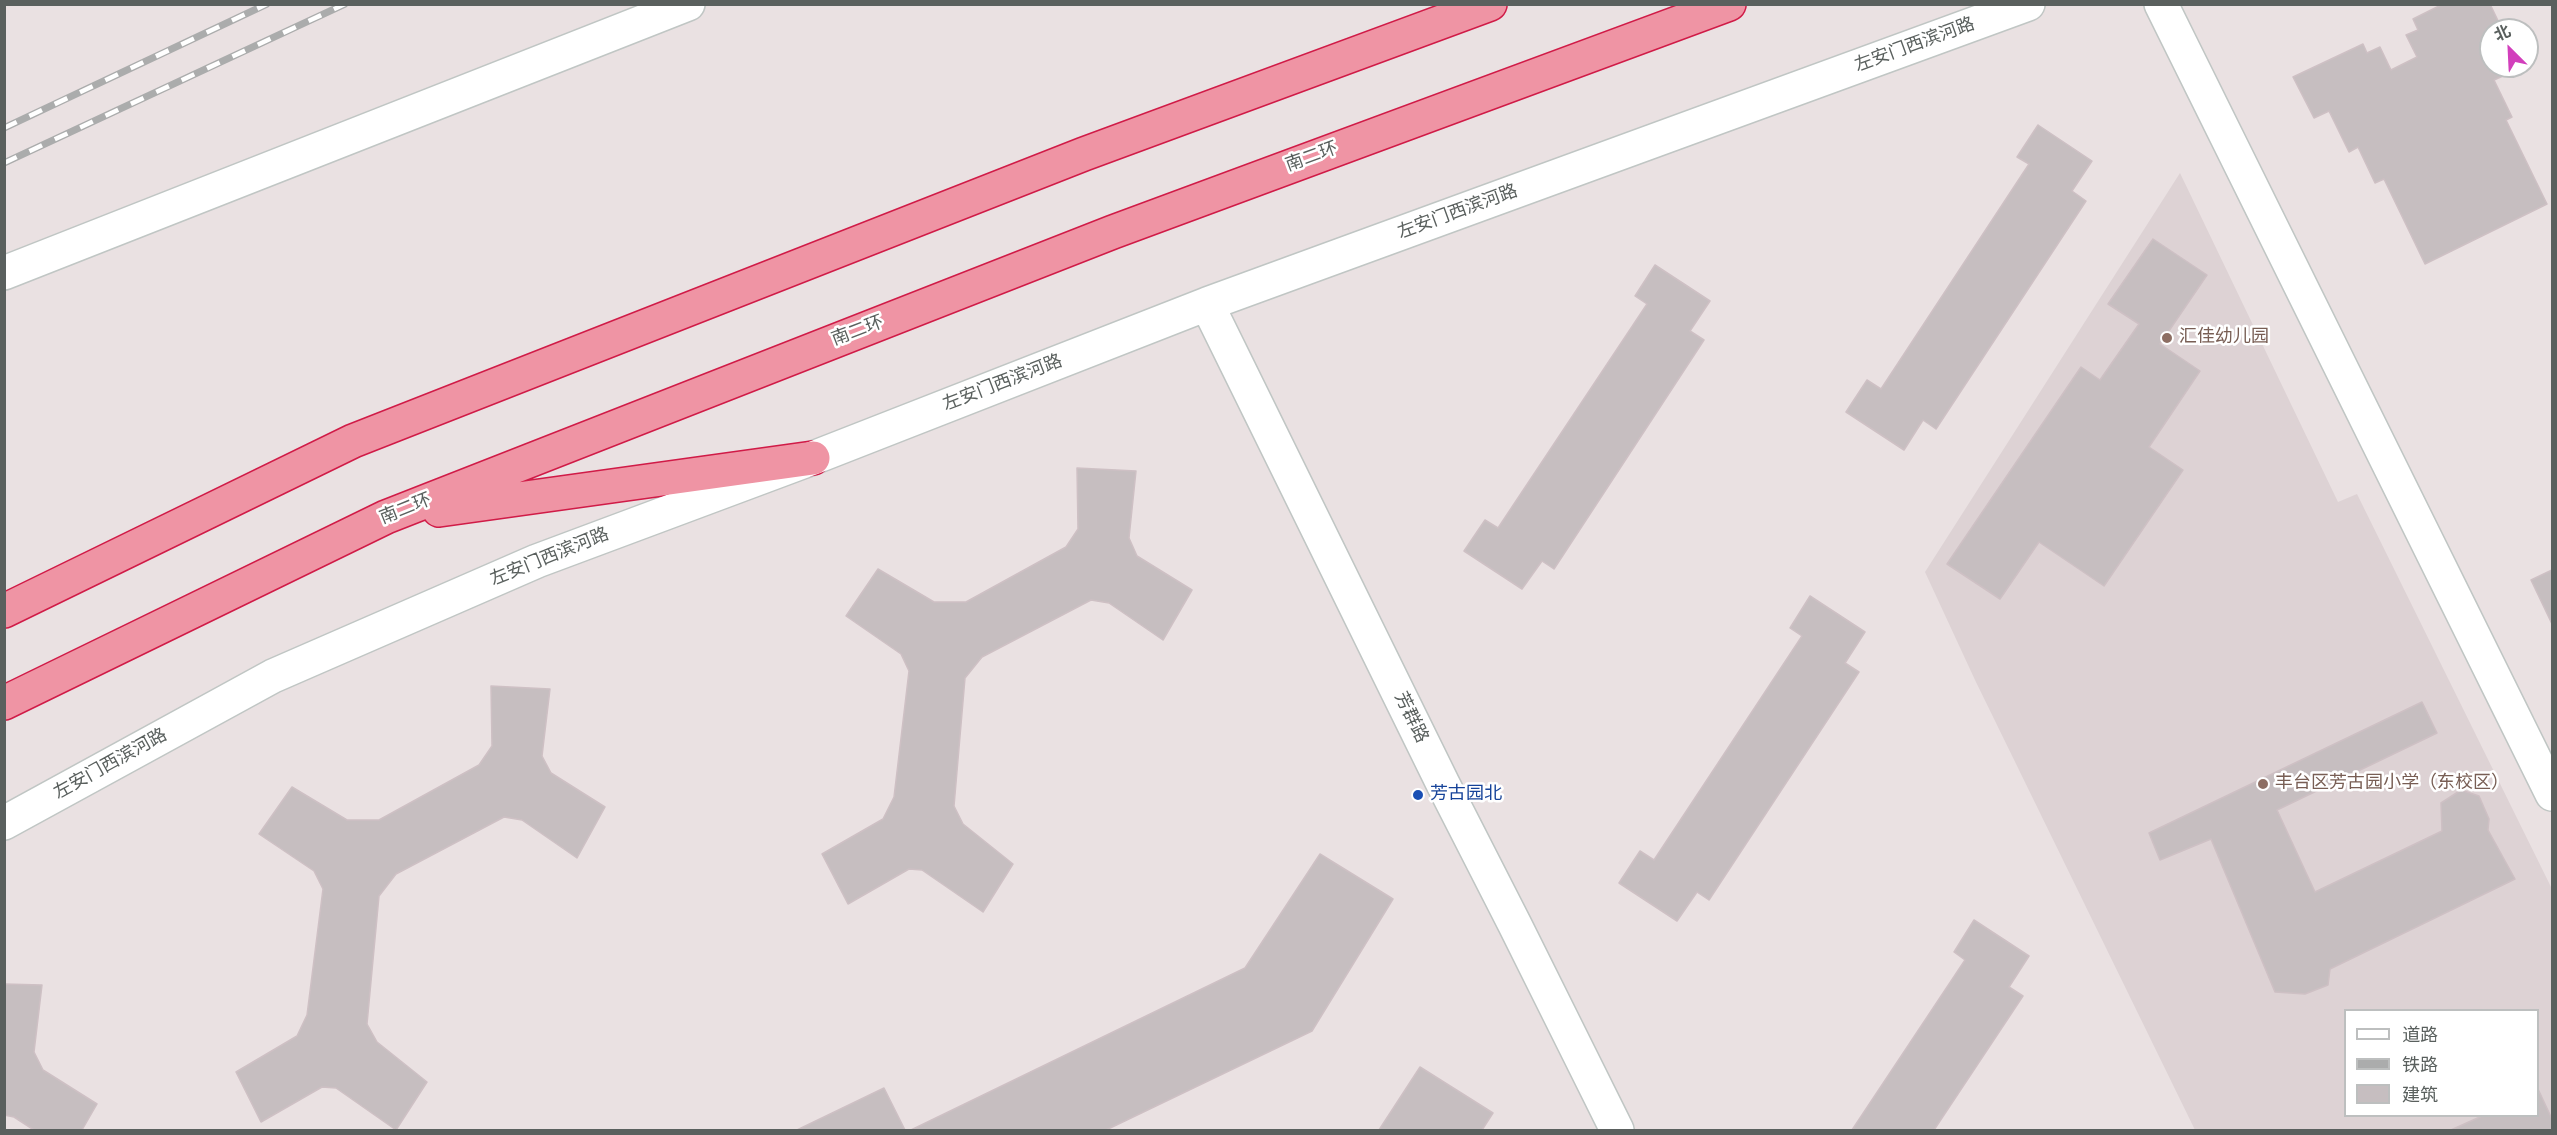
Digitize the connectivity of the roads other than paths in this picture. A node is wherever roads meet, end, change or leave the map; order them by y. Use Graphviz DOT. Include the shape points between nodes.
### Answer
graph roads {
  1 [pos="688,4"];
  2 [pos="1490,4"];
  3 [pos="1729,4"];
  4 [pos="2028,4"];
  5 [pos="2161,4"];
  6 [pos="4,273"];
  7 [pos="1207,304"];
  8 [pos="813,458"];
  9 [pos="386,517"];
  10 [pos="4,611"];
  11 [pos="4,703"];
  12 [pos="2553,794"];
  13 [pos="4,823"];
  14 [pos="1617,1131"];
  1 -- 6 [label="street"];
  2 -- 10 [label="highway" via="1084,154 353,441"];
  3 -- 9 [label="highway, 南二环" via="1102,236"];
  4 -- 7 [label="street, 左安门西滨河路"];
  5 -- 12 [label="street"];
  7 -- 8 [label="street, 左安门西滨河路"];
  7 -- 14 [label="street, 芳群路"];
  8 -- 9 [label="highway"];
  8 -- 13 [label="street, 左安门西滨河路" via="537,561 273,676"];
  9 -- 11 [label="highway, 南二环"];
}
